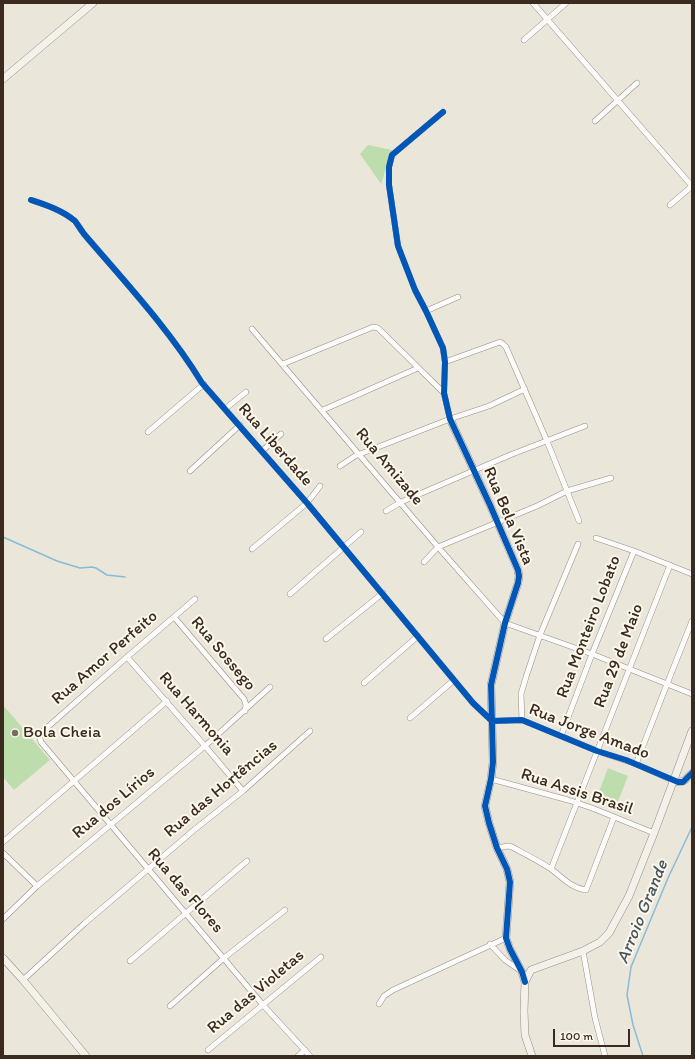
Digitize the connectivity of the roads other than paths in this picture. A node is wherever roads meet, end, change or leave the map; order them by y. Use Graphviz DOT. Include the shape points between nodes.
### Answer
graph roads {
  1 [pos="94,3"];
  2 [pos="533,3"];
  3 [pos="566,3"];
  4 [pos="547,20"];
  5 [pos="524,40"];
  6 [pos="3,80"];
  7 [pos="637,83"];
  8 [pos="618,101"];
  9 [pos="443,112"];
  10 [pos="595,121"];
  11 [pos="692,186"];
  12 [pos="31,200"];
  13 [pos="670,205"];
  14 [pos="458,297"];
  15 [pos="426,311"];
  16 [pos="252,329"];
  17 [pos="445,362"];
  18 [pos="283,364"];
  19 [pos="418,368"];
  20 [pos="204,384"];
  21 [pos="525,389"];
  22 [pos="246,392"];
  23 [pos="444,394"];
  24 [pos="225,409"];
  25 [pos="323,410"];
  26 [pos="450,419"];
  27 [pos="240,425"];
  28 [pos="585,426"];
  29 [pos="148,432"];
  30 [pos="281,434"];
  31 [pos="547,441"];
  32 [pos="262,451"];
  33 [pos="359,455"];
  34 [pos="340,466"];
  35 [pos="190,471"];
  36 [pos="474,471"];
  37 [pos="611,478"];
  38 [pos="320,486"];
  39 [pos="567,491"];
  40 [pos="400,502"];
  41 [pos="307,503"];
  42 [pos="386,511"];
  43 [pos="580,521"];
  44 [pos="498,522"];
  45 [pos="361,532"];
  46 [pos="596,538"];
  47 [pos="578,544"];
  48 [pos="344,547"];
  49 [pos="438,547"];
  50 [pos="252,549"];
  51 [pos="634,551"];
  52 [pos="424,562"];
  53 [pos="670,565"];
  54 [pos="692,574"];
  55 [pos="383,593"];
  56 [pos="290,594"];
  57 [pos="195,599"];
  58 [pos="174,617"];
  59 [pos="692,621"];
  60 [pos="505,623"];
  61 [pos="540,635"];
  62 [pos="418,636"];
  63 [pos="326,639"];
  64 [pos="592,654"];
  65 [pos="127,657"];
  66 [pos="630,668"];
  67 [pos="454,680"];
  68 [pos="364,683"];
  69 [pos="667,684"];
  70 [pos="270,687"];
  71 [pos="692,694"];
  72 [pos="167,701"];
  73 [pos="245,711"];
  74 [pos="410,718"];
  75 [pos="522,720"];
  76 [pos="492,721"];
  77 [pos="310,731"];
  78 [pos="692,731"];
  79 [pos="561,736"];
  80 [pos="41,742"];
  81 [pos="205,746"];
  82 [pos="597,751"];
  83 [pos="636,764"];
  84 [pos="692,773"];
  85 [pos="491,779"];
  86 [pos="674,780"];
  87 [pos="74,781"];
  88 [pos="242,791"];
  89 [pos="577,803"];
  90 [pos="614,817"];
  91 [pos="110,825"];
  92 [pos="654,833"];
  93 [pos="3,842"];
  94 [pos="497,848"];
  95 [pos="3,852"];
  96 [pos="248,861"];
  97 [pos="551,869"];
  98 [pos="148,870"];
  99 [pos="36,886"];
  100 [pos="285,910"];
  101 [pos="186,913"];
  102 [pos="3,919"];
  103 [pos="506,938"];
  104 [pos="490,944"];
  105 [pos="583,951"];
  106 [pos="321,957"];
  107 [pos="3,958"];
  108 [pos="224,958"];
  109 [pos="130,961"];
  110 [pos="522,972"];
  111 [pos="23,980"];
  112 [pos="525,982"];
  113 [pos="379,1004"];
  114 [pos="263,1005"];
  115 [pos="170,1006"];
  116 [pos="208,1050"];
  117 [pos="305,1050"];
  118 [pos="86,1056"];
  119 [pos="298,1056"];
  120 [pos="310,1056"];
  121 [pos="532,1056"];
  122 [pos="605,1056"];
  1 -- 6 [label="street"];
  2 -- 4 [label="street"];
  3 -- 4 [label="street"];
  4 -- 5 [label="street"];
  4 -- 8 [label="street"];
  7 -- 8 [label="street"];
  8 -- 10 [label="street"];
  8 -- 11 [label="street"];
  9 -- 15 [label="street, Rua Bela Vista" via="392,155 389,167 398,246"];
  11 -- 13 [label="street"];
  12 -- 20 [label="street, Rua Liberdade" via="62,212 75,222 163,326"];
  14 -- 15 [label="street"];
  15 -- 17 [label="street, Rua Bela Vista" via="443,348"];
  16 -- 18 [label="street, Rua Amizade"];
  17 -- 21 [label="street" via="500,342 506,347"];
  17 -- 23 [label="street, Rua Bela Vista"];
  18 -- 19 [label="street" via="373,327 378,328"];
  18 -- 25 [label="street, Rua Amizade"];
  19 -- 23 [label="street"];
  19 -- 25 [label="street"];
  20 -- 24 [label="street, Rua Liberdade"];
  20 -- 29 [label="street"];
  21 -- 26 [label="street" via="489,406"];
  21 -- 31 [label="street"];
  22 -- 24 [label="street"];
  23 -- 26 [label="street, Rua Bela Vista"];
  24 -- 27 [label="street, Rua Liberdade"];
  25 -- 33 [label="street, Rua Amizade"];
  26 -- 33 [label="street"];
  26 -- 36 [label="street, Rua Bela Vista"];
  27 -- 32 [label="street, Rua Liberdade"];
  27 -- 35 [label="street"];
  28 -- 31 [label="street"];
  30 -- 32 [label="street"];
  31 -- 36 [label="street"];
  31 -- 39 [label="street"];
  32 -- 41 [label="street, Rua Liberdade"];
  33 -- 34 [label="street"];
  33 -- 40 [label="street, Rua Amizade"];
  36 -- 40 [label="street"];
  36 -- 44 [label="street, Rua Bela Vista"];
  37 -- 39 [label="street"];
  38 -- 41 [label="street"];
  39 -- 43 [label="street"];
  39 -- 44 [label="street"];
  40 -- 42 [label="street"];
  40 -- 49 [label="street, Rua Amizade"];
  41 -- 48 [label="street, Rua Liberdade"];
  41 -- 50 [label="street"];
  44 -- 49 [label="street"];
  44 -- 60 [label="street, Rua Bela Vista" via="520,576"];
  45 -- 48 [label="street"];
  46 -- 51 [label="street"];
  47 -- 61 [label="street"];
  48 -- 55 [label="street, Rua Liberdade"];
  48 -- 56 [label="street"];
  49 -- 52 [label="street"];
  49 -- 60 [label="street, Rua Amizade"];
  51 -- 53 [label="street"];
  51 -- 64 [label="street, Rua Monteiro Lobato"];
  53 -- 54 [label="street"];
  53 -- 66 [label="street, Rua 29 de Maio"];
  55 -- 62 [label="street, Rua Liberdade"];
  55 -- 63 [label="street"];
  57 -- 58 [label="street, Rua Amor Perfeito"];
  58 -- 65 [label="street, Rua Amor Perfeito"];
  58 -- 73 [label="street, Rua Sossego" via="244,699"];
  59 -- 69 [label="street"];
  60 -- 61 [label="street"];
  60 -- 76 [label="street, Rua Bela Vista" via="491,685"];
  61 -- 64 [label="street"];
  61 -- 75 [label="street" via="521,694"];
  62 -- 67 [label="street, Rua Liberdade"];
  62 -- 68 [label="street"];
  64 -- 66 [label="street"];
  64 -- 79 [label="street, Rua Monteiro Lobato"];
  65 -- 72 [label="street, Rua Harmonia"];
  65 -- 80 [label="street, Rua Amor Perfeito" via="42,732 39,736"];
  66 -- 69 [label="street"];
  66 -- 82 [label="street, Rua 29 de Maio"];
  67 -- 74 [label="street"];
  67 -- 76 [label="street, Rua Liberdade"];
  69 -- 71 [label="street"];
  69 -- 83 [label="street"];
  70 -- 73 [label="street, Rua dos Lírios"];
  72 -- 81 [label="street, Rua Harmonia"];
  72 -- 87 [label="street"];
  73 -- 81 [label="street, Rua dos Lírios"];
  75 -- 76 [label="street, Rua Jorge Amado"];
  75 -- 79 [label="street, Rua Jorge Amado"];
  76 -- 85 [label="street, Rua Bela Vista"];
  77 -- 88 [label="street, Rua das Hortências"];
  78 -- 86 [label="street"];
  79 -- 82 [label="street, Rua Jorge Amado"];
  80 -- 87 [label="street, Rua das Flores"];
  81 -- 88 [label="street, Rua Harmonia"];
  81 -- 91 [label="street, Rua dos Lírios"];
  82 -- 83 [label="street, Rua Jorge Amado"];
  82 -- 89 [label="street, Rua 29 de Maio"];
  83 -- 86 [label="street, Rua Jorge Amado"];
  84 -- 86 [label="street" via="683,782"];
  85 -- 89 [label="street, Rua Assis Brasil"];
  85 -- 94 [label="street, Rua Bela Vista" via="485,806"];
  86 -- 92 [label="street"];
  87 -- 91 [label="street, Rua das Flores"];
  87 -- 93 [label="street"];
  88 -- 98 [label="street, Rua das Hortências"];
  89 -- 90 [label="street, Rua Assis Brasil"];
  89 -- 97 [label="street, Rua 29 de Maio"];
  90 -- 92 [label="street, Rua Assis Brasil"];
  90 -- 97 [label="street" via="586,890 575,887"];
  91 -- 98 [label="street, Rua das Flores"];
  91 -- 99 [label="street, Rua dos Lírios"];
  92 -- 105 [label="street" via="629,896 609,933 600,942"];
  94 -- 97 [label="street" via="512,847"];
  94 -- 103 [label="street, Rua Bela Vista" via="510,882"];
  95 -- 99 [label="street"];
  96 -- 101 [label="street"];
  98 -- 101 [label="street, Rua das Flores"];
  98 -- 111 [label="street, Rua das Hortências"];
  99 -- 102 [label="street, Rua dos Lírios"];
  100 -- 108 [label="street"];
  101 -- 108 [label="street, Rua das Flores"];
  101 -- 109 [label="street"];
  103 -- 104 [label="street"];
  103 -- 110 [label="street, Rua Bela Vista"];
  104 -- 110 [label="street" via="505,960"];
  104 -- 113 [label="street" via="393,990 384,996"];
  105 -- 112 [label="street" via="531,970"];
  105 -- 122 [label="street"];
  106 -- 114 [label="street, Rua das Violetas"];
  107 -- 111 [label="street"];
  108 -- 114 [label="street, Rua das Flores"];
  108 -- 115 [label="street"];
  110 -- 112 [label="street, Rua Bela Vista"];
  111 -- 118 [label="street"];
  112 -- 121 [label="street, Rua Bela Vista" via="525,1035"];
  114 -- 116 [label="street, Rua das Violetas"];
  114 -- 117 [label="street, Rua das Flores"];
  117 -- 119 [label="street"];
  117 -- 120 [label="street, Rua das Flores"];
}
